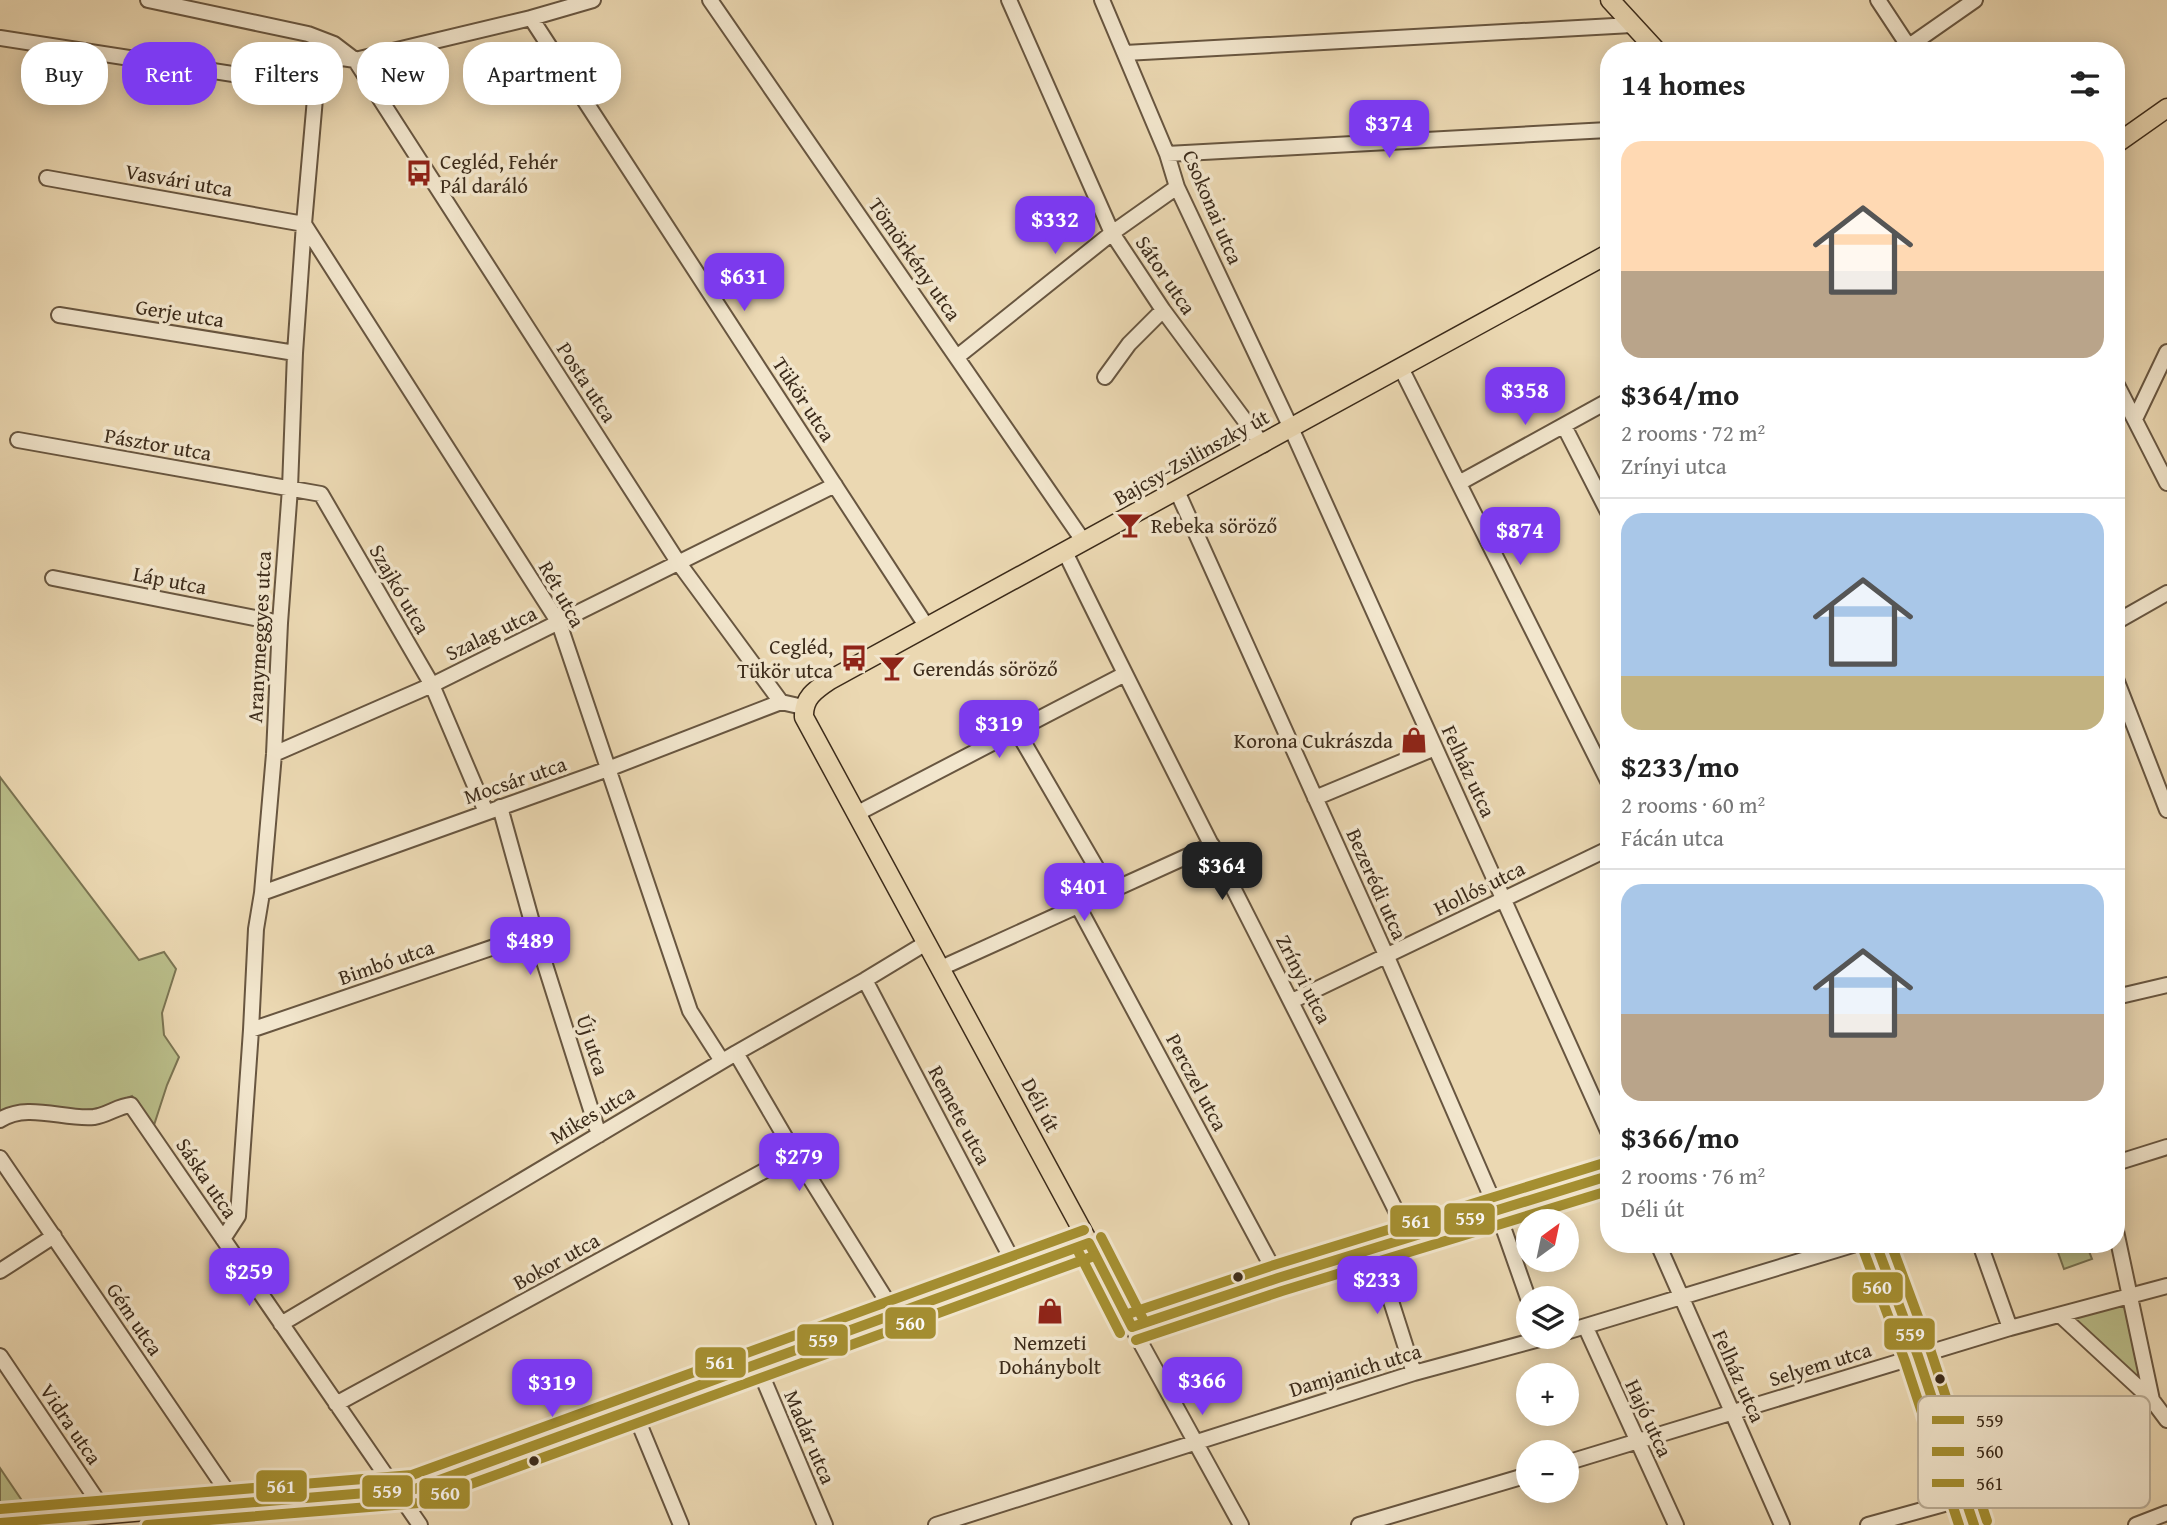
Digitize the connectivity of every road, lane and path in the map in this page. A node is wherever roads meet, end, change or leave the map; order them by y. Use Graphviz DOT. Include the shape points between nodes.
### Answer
graph roads {
  1 [pos="148,0"];
  2 [pos="593,0"];
  3 [pos="710,0"];
  4 [pos="1009,0"];
  5 [pos="1102,0"];
  6 [pos="1610,0"];
  7 [pos="1878,0"];
  8 [pos="1975,0"];
  9 [pos="531,18"];
  10 [pos="1632,25"];
  11 [pos="0,38"];
  12 [pos="1648,42"];
  13 [pos="1901,42"];
  14 [pos="1915,42"];
  15 [pos="1125,53"];
  16 [pos="343,58"];
  17 [pos="355,60"];
  18 [pos="231,75"];
  19 [pos="314,105"];
  20 [pos="2167,108"];
  21 [pos="1600,130"];
  22 [pos="2125,138"];
  23 [pos="1167,154"];
  24 [pos="47,178"];
  25 [pos="1177,187"];
  26 [pos="304,224"];
  27 [pos="1112,233"];
  28 [pos="1600,258"];
  29 [pos="1163,310"];
  30 [pos="59,315"];
  31 [pos="2167,352"];
  32 [pos="295,353"];
  33 [pos="957,357"];
  34 [pos="1401,368"];
  35 [pos="1105,377"];
  36 [pos="2125,400"];
  37 [pos="1600,406"];
  38 [pos="2135,419"];
  39 [pos="1564,426"];
  40 [pos="1291,428"];
  41 [pos="18,440"];
  42 [pos="1263,445"];
  43 [pos="1459,483"];
  44 [pos="2167,483"];
  45 [pos="835,485"];
  46 [pos="290,488"];
  47 [pos="1177,491"];
  48 [pos="1600,496"];
  49 [pos="1084,542"];
  50 [pos="1065,552"];
  51 [pos="678,562"];
  52 [pos="53,578"];
  53 [pos="2167,593"];
  54 [pos="2125,617"];
  55 [pos="280,623"];
  56 [pos="559,623"];
  57 [pos="927,627"];
  58 [pos="1125,674"];
  59 [pos="432,685"];
  60 [pos="781,702"];
  61 [pos="2125,702"];
  62 [pos="803,707"];
  63 [pos="1017,731"];
  64 [pos="1435,748"];
  65 [pos="274,754"];
  66 [pos="1600,765"];
  67 [pos="608,769"];
  68 [pos="1315,798"];
  69 [pos="493,809"];
  70 [pos="2167,810"];
  71 [pos="856,814"];
  72 [pos="1212,845"];
  73 [pos="1600,853"];
  74 [pos="1110,891"];
  75 [pos="262,893"];
  76 [pos="1504,899"];
  77 [pos="1078,906"];
  78 [pos="535,933"];
  79 [pos="926,943"];
  80 [pos="1387,957"];
  81 [pos="941,968"];
  82 [pos="865,980"];
  83 [pos="2167,985"];
  84 [pos="2125,994"];
  85 [pos="1292,1001"];
  86 [pos="251,1030"];
  87 [pos="736,1053"];
  88 [pos="722,1061"];
  89 [pos="1600,1113"];
  90 [pos="0,1120"];
  91 [pos="599,1135"];
  92 [pos="2167,1147"];
  93 [pos="795,1154"];
  94 [pos="0,1158"];
  95 [pos="2125,1160"];
  96 [pos="1600,1179"];
  97 [pos="1497,1210"];
  98 [pos="54,1236"];
  99 [pos="1409,1237"];
  100 [pos="223,1239"];
  101 [pos="1089,1243"];
  102 [pos="1374,1248"];
  103 [pos="1662,1253"];
  104 [pos="1826,1253"];
  105 [pos="1879,1253"];
  106 [pos="1983,1253"];
  107 [pos="2121,1253"];
  108 [pos="0,1271"];
  109 [pos="1017,1271"];
  110 [pos="1278,1278"];
  111 [pos="1524,1286"];
  112 [pos="2167,1286"];
  113 [pos="2131,1295"];
  114 [pos="1680,1296"];
  115 [pos="895,1314"];
  116 [pos="2060,1314"];
  117 [pos="281,1324"];
  118 [pos="1132,1327"];
  119 [pos="1586,1328"];
  120 [pos="2010,1328"];
  121 [pos="1579,1329"];
  122 [pos="1516,1345"];
  123 [pos="0,1356"];
  124 [pos="1918,1356"];
  125 [pos="757,1364"];
  126 [pos="1414,1373"];
  127 [pos="1932,1396"];
  128 [pos="2148,1396"];
  129 [pos="2152,1400"];
  130 [pos="336,1404"];
  131 [pos="633,1409"];
  132 [pos="1732,1413"];
  133 [pos="2167,1420"];
  134 [pos="1637,1442"];
  135 [pos="1196,1443"];
  136 [pos="1579,1459"];
  137 [pos="1516,1479"];
  138 [pos="397,1490"];
  139 [pos="235,1503"];
  140 [pos="1930,1508"];
  141 [pos="1969,1508"];
  142 [pos="2167,1513"];
  143 [pos="107,1515"];
  144 [pos="0,1523"];
  145 [pos="420,1525"];
  146 [pos="681,1525"];
  147 [pos="825,1525"];
  148 [pos="936,1525"];
  149 [pos="1241,1525"];
  150 [pos="1359,1525"];
  151 [pos="1676,1525"];
  152 [pos="1782,1525"];
  153 [pos="1868,1525"];
  154 [pos="1974,1525"];
  155 [pos="2136,1525"];
  1 -- 17 [label="street" via="308,34 334,44"];
  2 -- 9 [label="street"];
  3 -- 33 [label="street, Tömörkény utca"];
  4 -- 27 [label="street, Sátor utca"];
  5 -- 15 [label="street, Csokonai utca"];
  6 -- 10 [label="main road"];
  7 -- 13 [label="street"];
  8 -- 14 [label="street"];
  9 -- 17 [label="street"];
  9 -- 45 [label="street, Tükör utca"];
  10 -- 12 [label="main road"];
  10 -- 15 [label="street"];
  11 -- 18 [label="street"];
  15 -- 23 [label="street, Csokonai utca"];
  16 -- 17 [label="street"];
  17 -- 51 [label="street, Posta utca"];
  19 -- 26 [label="street, Aranymeggyes utca"];
  20 -- 22 [label="main road"];
  21 -- 23 [label="street"];
  23 -- 25 [label="street, Csokonai utca"];
  24 -- 26 [label="street, Vasvári utca"];
  25 -- 27 [label="street"];
  25 -- 40 [label="street, Csokonai utca"];
  26 -- 32 [label="street, Aranymeggyes utca"];
  26 -- 56 [label="street, Rét utca"];
  27 -- 29 [label="street, Sátor utca"];
  27 -- 33 [label="street"];
  28 -- 34 [label="main road, Bajcsy-Zsilinszky út"];
  29 -- 35 [label="street"];
  29 -- 42 [label="street, Sátor utca"];
  30 -- 32 [label="street, Gerje utca"];
  31 -- 38 [label="street"];
  32 -- 46 [label="street, Aranymeggyes utca"];
  33 -- 49 [label="street, Tömörkény utca"];
  34 -- 40 [label="main road, Bajcsy-Zsilinszky út"];
  34 -- 43 [label="street"];
  36 -- 38 [label="street"];
  37 -- 39 [label="street"];
  38 -- 44 [label="street"];
  39 -- 43 [label="street"];
  39 -- 48 [label="street"];
  40 -- 42 [label="main road, Bajcsy-Zsilinszky út"];
  40 -- 64 [label="street, Felház utca"];
  41 -- 46 [label="street, Pásztor utca"];
  42 -- 47 [label="main road, Bajcsy-Zsilinszky út"];
  43 -- 66 [label="street"];
  45 -- 51 [label="street, Szalag utca"];
  45 -- 57 [label="street, Tükör utca"];
  46 -- 55 [label="street, Aranymeggyes utca"];
  46 -- 59 [label="street, Szajkó utca" via="321,494"];
  47 -- 49 [label="main road, Bajcsy-Zsilinszky út"];
  47 -- 68 [label="street, Bezerédi utca"];
  49 -- 50 [label="main road, Bajcsy-Zsilinszky út"];
  50 -- 57 [label="main road, Bajcsy-Zsilinszky út"];
  50 -- 58 [label="street, Zrínyi utca"];
  51 -- 56 [label="street, Szalag utca"];
  51 -- 60 [label="street, Posta utca"];
  52 -- 55 [label="street, Láp utca"];
  53 -- 54 [label="street"];
  55 -- 65 [label="street, Aranymeggyes utca"];
  56 -- 59 [label="street, Szalag utca"];
  56 -- 67 [label="street, Rét utca"];
  57 -- 62 [label="main road, Bajcsy-Zsilinszky út" via="830,680 808,697"];
  58 -- 63 [label="street"];
  58 -- 72 [label="street, Zrínyi utca"];
  59 -- 65 [label="street, Szalag utca"];
  59 -- 69 [label="street, Szajkó utca"];
  60 -- 62 [label="street"];
  60 -- 67 [label="street, Mocsár utca"];
  61 -- 70 [label="street"];
  62 -- 71 [label="main road, Déli út" via="804,717"];
  63 -- 71 [label="street"];
  63 -- 74 [label="street"];
  64 -- 68 [label="street"];
  64 -- 76 [label="street, Felház utca"];
  65 -- 75 [label="street, Aranymeggyes utca"];
  67 -- 69 [label="street, Mocsár utca"];
  67 -- 88 [label="street, Rét utca" via="690,1011"];
  68 -- 80 [label="street, Bezerédi utca"];
  69 -- 75 [label="street, Mocsár utca"];
  69 -- 78 [label="street, Új utca"];
  71 -- 79 [label="main road, Déli út"];
  72 -- 74 [label="street"];
  72 -- 85 [label="street, Zrínyi utca"];
  73 -- 76 [label="street, Hollós utca"];
  74 -- 77 [label="street"];
  75 -- 86 [label="street, Aranymeggyes utca"];
  76 -- 80 [label="street, Hollós utca"];
  76 -- 89 [label="street, Felház utca"];
  77 -- 81 [label="street"];
  77 -- 110 [label="street, Perczel utca"];
  78 -- 86 [label="street, Bimbó utca"];
  78 -- 91 [label="street, Új utca"];
  79 -- 81 [label="main road, Déli út"];
  79 -- 82 [label="street, Mikes utca"];
  80 -- 85 [label="street, Hollós utca"];
  80 -- 97 [label="street, Bezerédi utca"];
  81 -- 101 [label="main road, Déli út"];
  82 -- 87 [label="street, Mikes utca"];
  82 -- 109 [label="street, Remete utca"];
  83 -- 84 [label="street"];
  85 -- 99 [label="street, Zrínyi utca"];
  86 -- 100 [label="street, Aranymeggyes utca" via="238,1216"];
  87 -- 88 [label="street, Mikes utca"];
  87 -- 93 [label="street"];
  88 -- 91 [label="street, Mikes utca"];
  90 -- 100 [label="street, Sáska utca" via="13,1112 94,1117 131,1104"];
  91 -- 117 [label="street, Mikes utca"];
  92 -- 95 [label="street"];
  93 -- 115 [label="street"];
  93 -- 130 [label="street, Bokor utca"];
  94 -- 98 [label="street, Gém utca"];
  96 -- 97 [label="street"];
  97 -- 99 [label="street"];
  97 -- 111 [label="street, Bezerédi utca"];
  98 -- 108 [label="street"];
  98 -- 139 [label="street, Gém utca"];
  99 -- 102 [label="street"];
  100 -- 117 [label="street, Sáska utca"];
  101 -- 109 [label="main road"];
  101 -- 118 [label="street, Déli út"];
  102 -- 110 [label="street"];
  102 -- 126 [label="street"];
  103 -- 114 [label="street, Felház utca"];
  104 -- 114 [label="street"];
  105 -- 124 [label="street"];
  106 -- 120 [label="street"];
  107 -- 113 [label="street"];
  109 -- 115 [label="main road"];
  110 -- 118 [label="street"];
  112 -- 113 [label="street, Selyem utca"];
  113 -- 116 [label="street, Selyem utca"];
  113 -- 129 [label="street"];
  114 -- 119 [label="street"];
  114 -- 132 [label="street, Felház utca"];
  115 -- 125 [label="main road"];
  116 -- 120 [label="street, Selyem utca"];
  116 -- 128 [label="street"];
  117 -- 130 [label="street, Sáska utca"];
  118 -- 135 [label="street, Déli út"];
  119 -- 121 [label="street"];
  119 -- 134 [label="street, Hajó utca"];
  120 -- 124 [label="street, Selyem utca"];
  122 -- 126 [label="street, Damjanich utca"];
  123 -- 143 [label="street, Vidra utca"];
  124 -- 127 [label="street"];
  124 -- 132 [label="street, Selyem utca"];
  125 -- 131 [label="main road"];
  125 -- 147 [label="street, Madár utca"];
  126 -- 135 [label="street, Damjanich utca"];
  129 -- 133 [label="street"];
  130 -- 138 [label="street, Sáska utca"];
  131 -- 138 [label="main road" via="430,1484"];
  131 -- 146 [label="street"];
  132 -- 134 [label="street, Selyem utca"];
  132 -- 152 [label="street, Felház utca"];
  134 -- 136 [label="street, Selyem utca"];
  134 -- 151 [label="street, Hajó utca"];
  135 -- 148 [label="street, Damjanich utca"];
  135 -- 149 [label="street, Déli út"];
  137 -- 150 [label="street"];
  138 -- 139 [label="main road"];
  138 -- 145 [label="street, Sáska utca"];
  139 -- 143 [label="main road"];
  140 -- 153 [label="street"];
  141 -- 154 [label="street"];
  142 -- 155 [label="street"];
  143 -- 144 [label="main road"];
}
